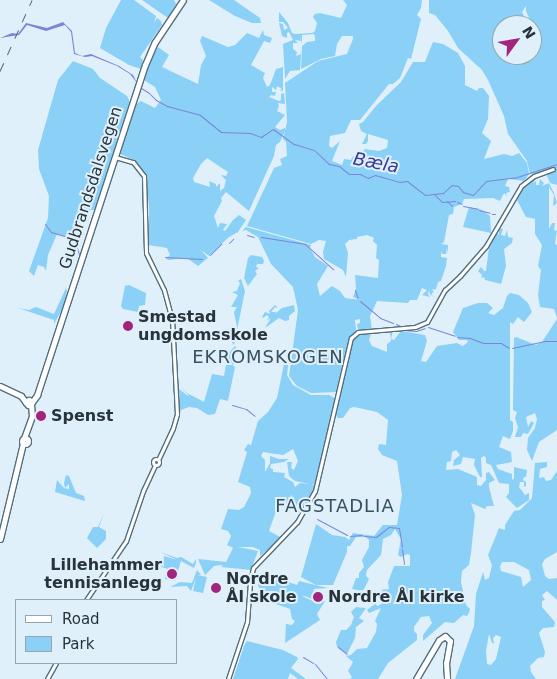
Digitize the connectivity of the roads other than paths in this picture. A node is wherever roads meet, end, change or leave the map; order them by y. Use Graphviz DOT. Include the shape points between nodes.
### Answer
graph roads {
  1 [pos="183,0"];
  2 [pos="115,155"];
  3 [pos="553,169"];
  4 [pos="0,386"];
  5 [pos="29,402"];
  6 [pos="0,539"];
  7 [pos="87,599"];
  8 [pos="55,664"];
  9 [pos="47,679"];
  10 [pos="228,679"];
  11 [pos="416,679"];
  12 [pos="447,679"];
  1 -- 2 [label="main road, Gudbrandsdalsvegen" via="149,53"];
  2 -- 5 [label="main road, Gudbrandsdalsvegen" via="38,392"];
  2 -- 7 [label="street" via="136,164 144,176 146,253 164,290 172,319 177,414 158,460 153,462 155,465 126,541"];
  3 -- 10 [label="street" via="534,176 521,186 486,246 445,290 427,322 415,327 358,332 351,338 315,491 294,526 253,568 247,622"];
  4 -- 5 [label="main road"];
  5 -- 6 [label="main road, Gudbrandsdalsvegen" via="28,429"];
  8 -- 9 [label="street"];
  11 -- 12 [label="main road" via="439,640 445,636 450,641"];
}
